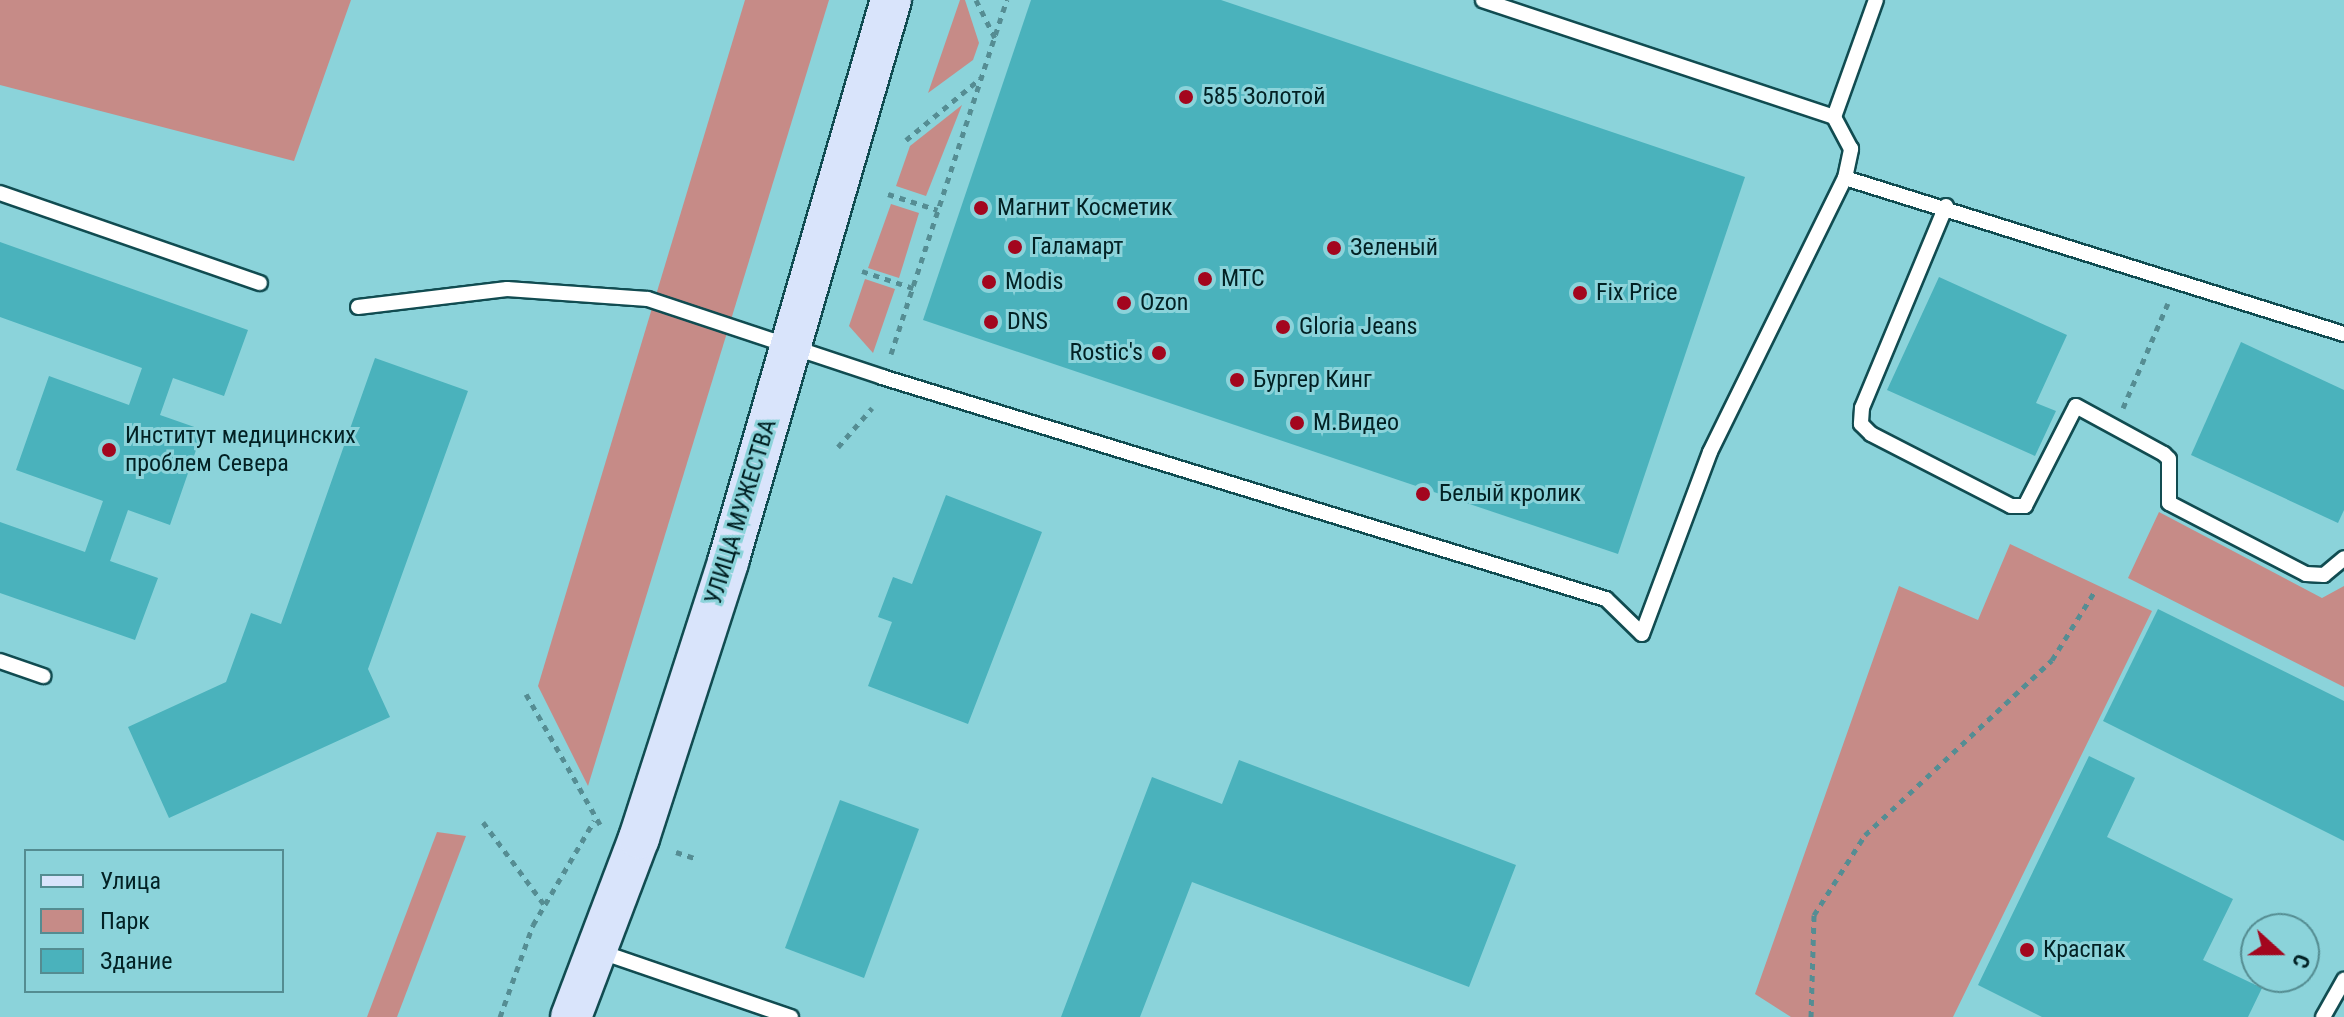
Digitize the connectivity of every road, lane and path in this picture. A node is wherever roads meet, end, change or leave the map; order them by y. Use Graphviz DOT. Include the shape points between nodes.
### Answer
graph roads {
  1 [pos="891,0"];
  2 [pos="976,0"];
  3 [pos="1007,0"];
  4 [pos="1483,0"];
  5 [pos="1876,0"];
  6 [pos="995,38"];
  7 [pos="981,78"];
  8 [pos="1834,117"];
  9 [pos="906,140"];
  10 [pos="1845,178"];
  11 [pos="0,193"];
  12 [pos="888,194"];
  13 [pos="1946,206"];
  14 [pos="938,210"];
  15 [pos="862,271"];
  16 [pos="260,283"];
  17 [pos="2177,283"];
  18 [pos="913,288"];
  19 [pos="358,307"];
  20 [pos="2344,334"];
  21 [pos="790,347"];
  22 [pos="891,354"];
  23 [pos="872,408"];
  24 [pos="2115,427"];
  25 [pos="838,447"];
  26 [pos="2344,558"];
  27 [pos="2095,591"];
  28 [pos="0,661"];
  29 [pos="43,676"];
  30 [pos="526,694"];
  31 [pos="483,822"];
  32 [pos="676,852"];
  33 [pos="694,858"];
  34 [pos="544,904"];
  35 [pos="596,951"];
  36 [pos="2344,980"];
  37 [pos="500,1017"];
  38 [pos="571,1017"];
  39 [pos="791,1017"];
  40 [pos="1811,1017"];
  41 [pos="2323,1017"];
  1 -- 21 [label="main road, УЛИЦА МУЖЕСТВА"];
  2 -- 6 [label="path"];
  3 -- 6 [label="path"];
  4 -- 8 [label="lane"];
  5 -- 8 [label="lane"];
  6 -- 7 [label="path"];
  7 -- 9 [label="path"];
  7 -- 14 [label="path"];
  8 -- 10 [label="lane" via="1851,149"];
  10 -- 13 [label="lane"];
  10 -- 21 [label="lane" via="1710,452 1642,634 1606,599"];
  11 -- 16 [label="lane"];
  12 -- 14 [label="path"];
  13 -- 17 [label="lane"];
  13 -- 24 [label="lane" via="1872,380 1861,424 2011,506 2025,506 2076,406"];
  14 -- 18 [label="path"];
  15 -- 18 [label="path"];
  17 -- 20 [label="lane"];
  17 -- 24 [label="path"];
  18 -- 22 [label="path"];
  19 -- 21 [label="lane" via="507,289 609,295 648,299"];
  21 -- 35 [label="main road, УЛИЦА МУЖЕСТВА" via="723,577 639,838"];
  23 -- 25 [label="path"];
  24 -- 26 [label="lane" via="2169,459 2169,503 2306,574 2324,575"];
  27 -- 40 [label="path" via="2052,660 1865,835 1814,915"];
  28 -- 29 [label="lane"];
  30 -- 34 [label="path" via="597,822"];
  31 -- 34 [label="path"];
  32 -- 33 [label="path"];
  34 -- 37 [label="path"];
  35 -- 38 [label="main road, УЛИЦА МУЖЕСТВА"];
  35 -- 39 [label="lane"];
  36 -- 41 [label="lane"];
}
